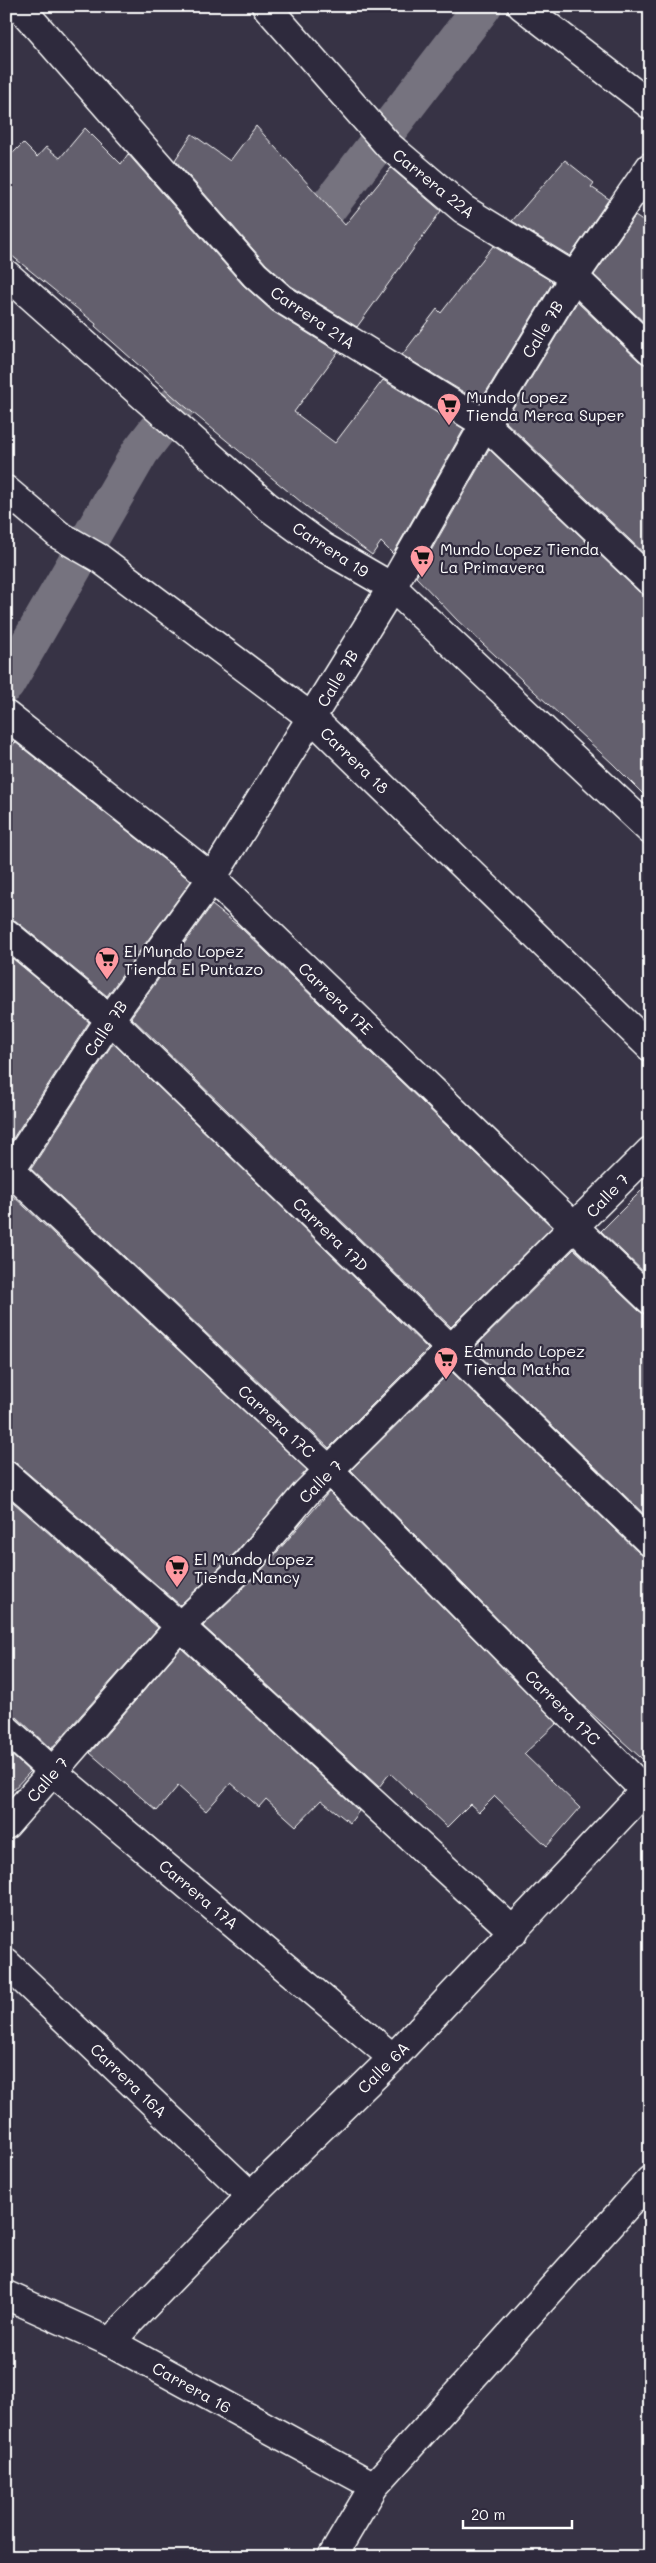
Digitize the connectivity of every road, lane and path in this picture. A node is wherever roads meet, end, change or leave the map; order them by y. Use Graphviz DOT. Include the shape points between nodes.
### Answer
graph roads {
  1 [pos="19,6"];
  2 [pos="266,6"];
  3 [pos="522,6"];
  4 [pos="650,105"];
  5 [pos="650,166"];
  6 [pos="6,274"];
  7 [pos="574,278"];
  8 [pos="650,350"];
  9 [pos="485,424"];
  10 [pos="6,490"];
  11 [pos="650,581"];
  12 [pos="392,586"];
  13 [pos="6,715"];
  14 [pos="312,718"];
  15 [pos="650,830"];
  16 [pos="212,878"];
  17 [pos="6,934"];
  18 [pos="110,1019"];
  19 [pos="650,1047"];
  20 [pos="650,1151"];
  21 [pos="8,1172"];
  22 [pos="574,1229"];
  23 [pos="650,1300"];
  24 [pos="450,1350"];
  25 [pos="330,1471"];
  26 [pos="6,1475"];
  27 [pos="650,1542"];
  28 [pos="180,1626"];
  29 [pos="6,1729"];
  30 [pos="53,1772"];
  31 [pos="648,1790"];
  32 [pos="6,1825"];
  33 [pos="514,1932"];
  34 [pos="6,1963"];
  35 [pos="393,2058"];
  36 [pos="650,2180"];
  37 [pos="251,2196"];
  38 [pos="6,2294"];
  39 [pos="110,2342"];
  40 [pos="374,2486"];
  41 [pos="332,2557"];
  1 -- 9 [label="street, Carrera 21A" via="254,276 282,299"];
  2 -- 7 [label="street, Carrera 22A" via="389,146 463,210"];
  3 -- 4 [label="street"];
  5 -- 7 [label="street, Calle 7B"];
  6 -- 12 [label="street, Carrera 19" via="267,506 323,547"];
  7 -- 8 [label="street, Carrera 22A"];
  7 -- 9 [label="street, Calle 7B"];
  9 -- 11 [label="street, Carrera 21A"];
  9 -- 12 [label="street, Calle 7B"];
  10 -- 14 [label="street, Carrera 18" via="59,535 99,558"];
  12 -- 14 [label="street, Calle 7B"];
  12 -- 15 [label="street, Carrera 19"];
  13 -- 16 [label="street, Carrera 17E"];
  14 -- 16 [label="street, Calle 7B"];
  14 -- 19 [label="street, Carrera 18"];
  16 -- 18 [label="street, Calle 7B"];
  16 -- 22 [label="street, Carrera 17E"];
  17 -- 18 [label="street, Carrera 17D"];
  18 -- 21 [label="street, Calle 7B"];
  18 -- 24 [label="street, Carrera 17D"];
  20 -- 22 [label="street, Calle 7"];
  21 -- 25 [label="street, Carrera 17C"];
  22 -- 23 [label="street, Carrera 17E"];
  22 -- 24 [label="street, Calle 7"];
  24 -- 25 [label="street, Calle 7"];
  24 -- 27 [label="street, Carrera 17D"];
  25 -- 28 [label="street, Calle 7" via="306,1493 247,1563"];
  25 -- 31 [label="street, Carrera 17C"];
  26 -- 28 [label="street"];
  28 -- 30 [label="street, Calle 7"];
  28 -- 33 [label="street"];
  29 -- 30 [label="street, Carrera 17A"];
  30 -- 32 [label="street, Calle 7"];
  30 -- 35 [label="street, Carrera 17A"];
  31 -- 33 [label="street, Calle 6A"];
  33 -- 35 [label="street, Calle 6A"];
  34 -- 37 [label="street, Carrera 16A"];
  35 -- 37 [label="street, Calle 6A"];
  36 -- 40 [label="street"];
  37 -- 39 [label="street, Calle 6A"];
  38 -- 39 [label="street, Carrera 16"];
  39 -- 40 [label="street, Carrera 16"];
  40 -- 41 [label="street"];
}
